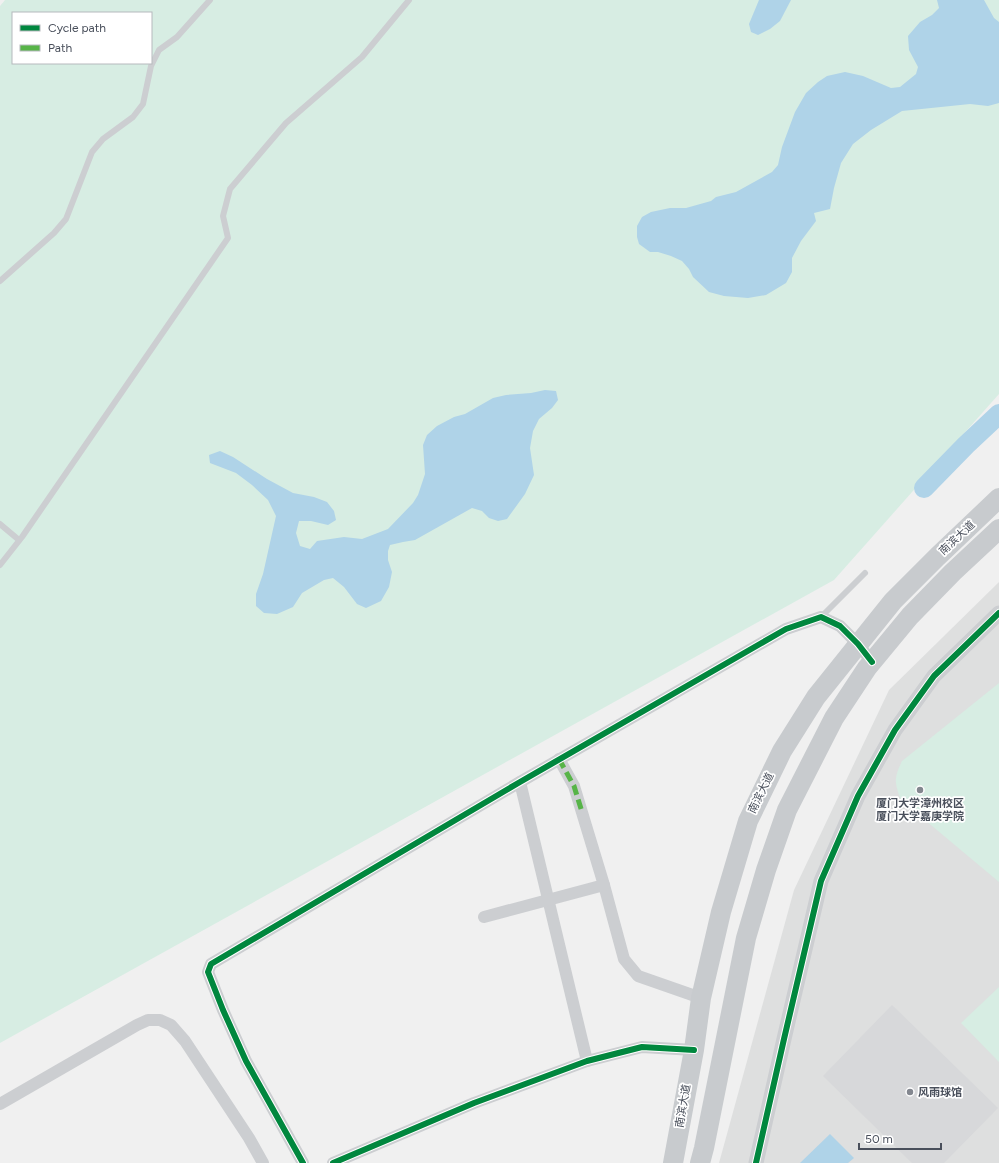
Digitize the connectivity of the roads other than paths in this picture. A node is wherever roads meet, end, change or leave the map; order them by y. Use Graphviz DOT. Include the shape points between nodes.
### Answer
graph roads {
  1 [pos="210,0"];
  2 [pos="408,0"];
  3 [pos="0,281"];
  4 [pos="999,498"];
  5 [pos="0,524"];
  6 [pos="999,529"];
  7 [pos="19,540"];
  8 [pos="0,565"];
  9 [pos="865,573"];
  10 [pos="999,613"];
  11 [pos="820,617"];
  12 [pos="858,644"];
  13 [pos="872,662"];
  14 [pos="559,759"];
  15 [pos="520,782"];
  16 [pos="604,885"];
  17 [pos="548,900"];
  18 [pos="484,917"];
  19 [pos="701,998"];
  20 [pos="694,1050"];
  21 [pos="587,1061"];
  22 [pos="0,1104"];
  23 [pos="263,1163"];
  24 [pos="303,1163"];
  25 [pos="333,1163"];
  26 [pos="673,1163"];
  27 [pos="700,1163"];
  28 [pos="756,1163"];
  1 -- 3 [label="lane" via="177,37 159,50 151,66 143,104 133,117 103,139 92,152 66,219"];
  2 -- 7 [label="lane" via="362,57 286,123 230,189 223,216 228,238"];
  4 -- 12 [label="main road, 南滨大道" via="893,601"];
  5 -- 7 [label="lane"];
  6 -- 13 [label="main road, 南滨大道" via="910,616"];
  7 -- 8 [label="lane"];
  9 -- 11 [label="lane"];
  10 -- 28 [label="street" via="934,676 895,730 858,796 821,881"];
  11 -- 12 [label="street" via="840,626"];
  11 -- 14 [label="street" via="786,629"];
  12 -- 13 [label="street"];
  12 -- 19 [label="main road, 南滨大道" via="816,697 782,751 748,821 721,912"];
  13 -- 27 [label="main road, 南滨大道" via="834,718 812,760 787,810 766,870 746,938"];
  14 -- 15 [label="street"];
  14 -- 16 [label="street" via="574,786"];
  15 -- 17 [label="street"];
  15 -- 24 [label="street" via="210,964 208,972 222,1010 246,1061"];
  16 -- 17 [label="street"];
  16 -- 19 [label="street" via="624,959 638,976"];
  17 -- 18 [label="street"];
  17 -- 21 [label="street"];
  19 -- 20 [label="main road, 南滨大道"];
  20 -- 21 [label="street" via="642,1047"];
  20 -- 26 [label="main road, 南滨大道"];
  21 -- 25 [label="street" via="474,1103"];
  22 -- 23 [label="street" via="137,1025 148,1020 160,1020 171,1025 185,1041"];
}
